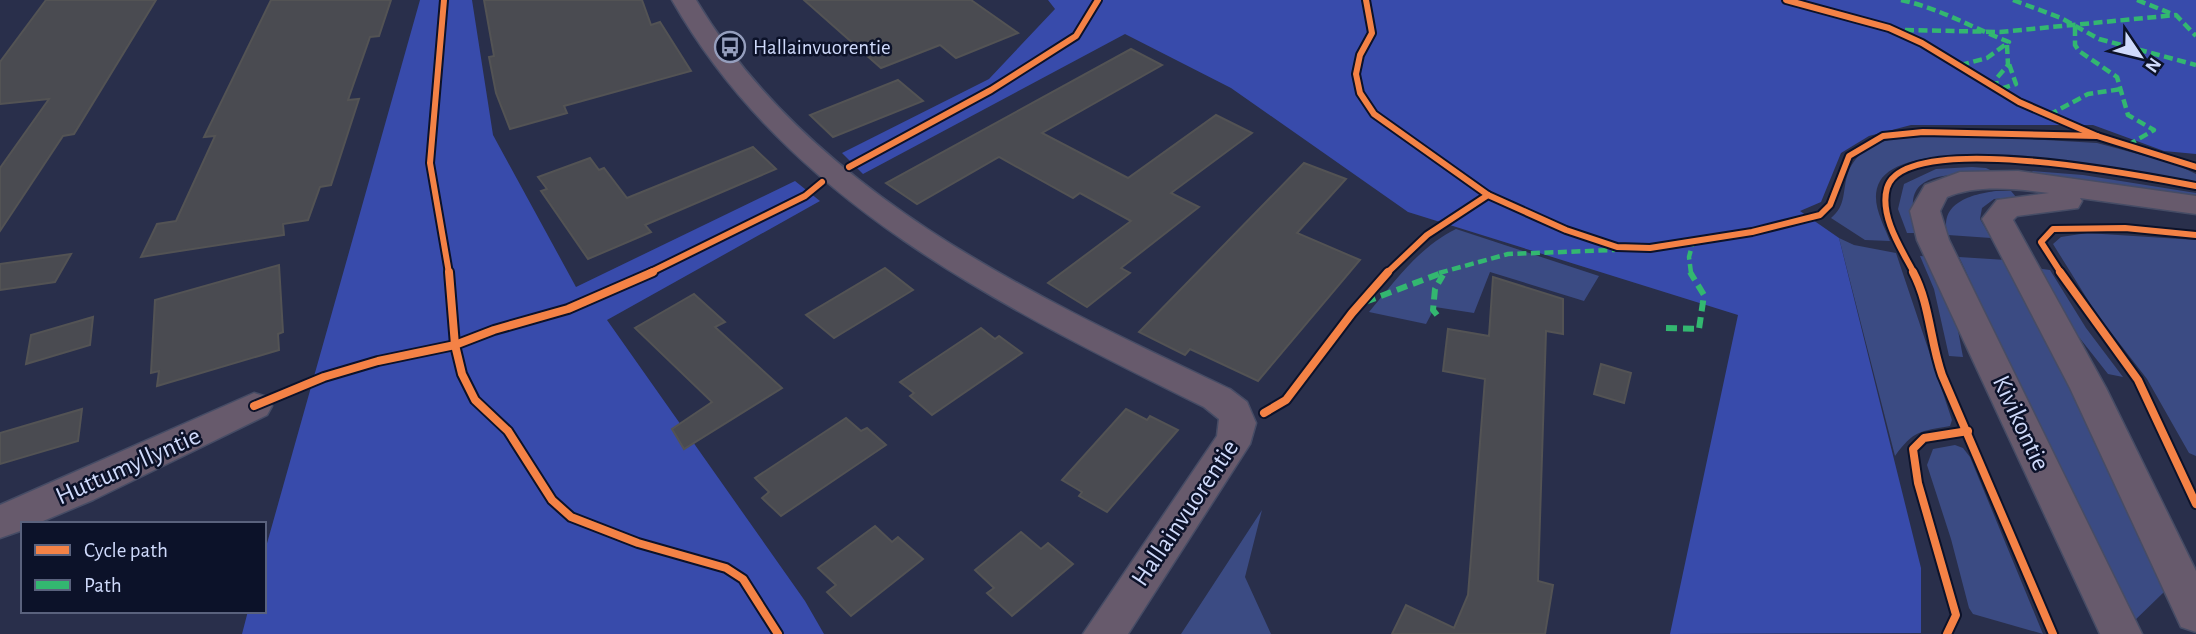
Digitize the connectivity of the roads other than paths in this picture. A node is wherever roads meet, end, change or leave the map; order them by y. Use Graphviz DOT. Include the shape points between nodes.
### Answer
graph roads {
  1 [pos="684,0"];
  2 [pos="2150,197"];
  3 [pos="2196,205"];
  4 [pos="1997,219"];
  5 [pos="254,406"];
  6 [pos="0,522"];
  7 [pos="2196,614"];
  8 [pos="1104,634"];
  9 [pos="2121,634"];
  1 -- 8 [label="street, Hallainvuorentie" via="717,53 765,108 854,190 986,278 1235,411 1240,420 1236,437"];
  2 -- 3 [label="street"];
  2 -- 4 [label="street" via="2033,202 2008,207"];
  2 -- 9 [label="street, Kivikontie" via="2018,180 1960,181 1935,191 1925,211 1933,240"];
  4 -- 7 [label="street" via="2088,388"];
  5 -- 6 [label="street, Huttumyllyntie"];
}
